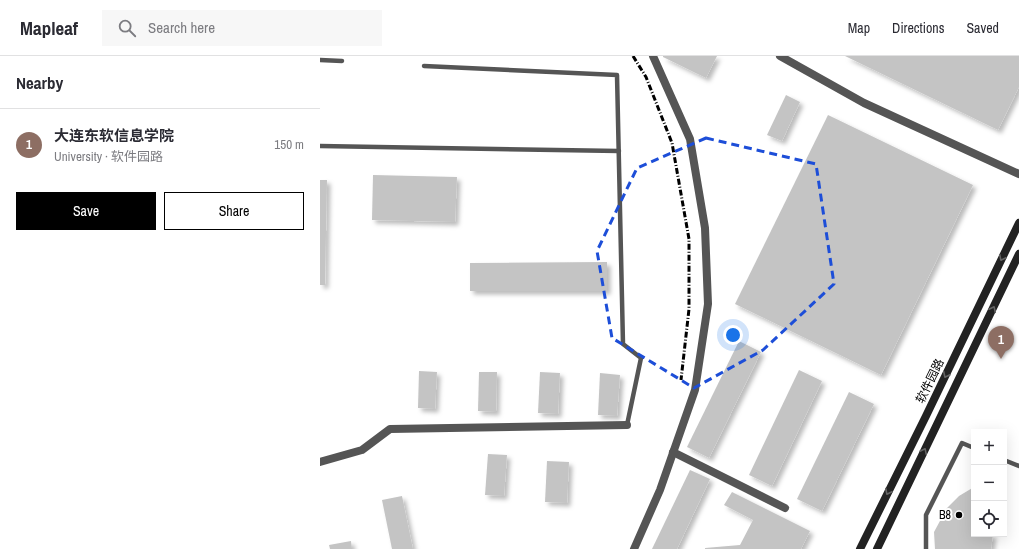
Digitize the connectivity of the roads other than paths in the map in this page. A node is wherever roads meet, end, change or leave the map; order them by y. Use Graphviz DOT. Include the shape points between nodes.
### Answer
graph roads {
  1 [pos="653,56"];
  2 [pos="780,56"];
  3 [pos="320,60"];
  4 [pos="342,61"];
  5 [pos="424,66"];
  6 [pos="320,146"];
  7 [pos="619,151"];
  8 [pos="1019,174"];
  9 [pos="1019,223"];
  10 [pos="1019,254"];
  11 [pos="627,425"];
  12 [pos="971,447"];
  13 [pos="673,452"];
  14 [pos="1007,461"];
  15 [pos="320,462"];
  16 [pos="1019,466"];
  17 [pos="785,508"];
  18 [pos="634,549"];
  19 [pos="860,549"];
  20 [pos="877,549"];
  21 [pos="926,549"];
  1 -- 13 [label="street" via="690,139 705,228 708,304 695,390"];
  2 -- 8 [label="street" via="864,103"];
  3 -- 4 [label="lane"];
  5 -- 7 [label="lane" via="617,75"];
  6 -- 7 [label="lane"];
  7 -- 11 [label="lane" via="623,344 641,358"];
  9 -- 19 [label="main road, 软件园路, one-way"];
  20 -- 10 [label="main road, 软件园路, one-way"];
  11 -- 15 [label="street" via="390,429 362,450"];
  12 -- 21 [label="lane" via="962,443 926,515"];
  13 -- 17 [label="street"];
  13 -- 18 [label="street" via="660,490"];
  14 -- 16 [label="lane"];
}
